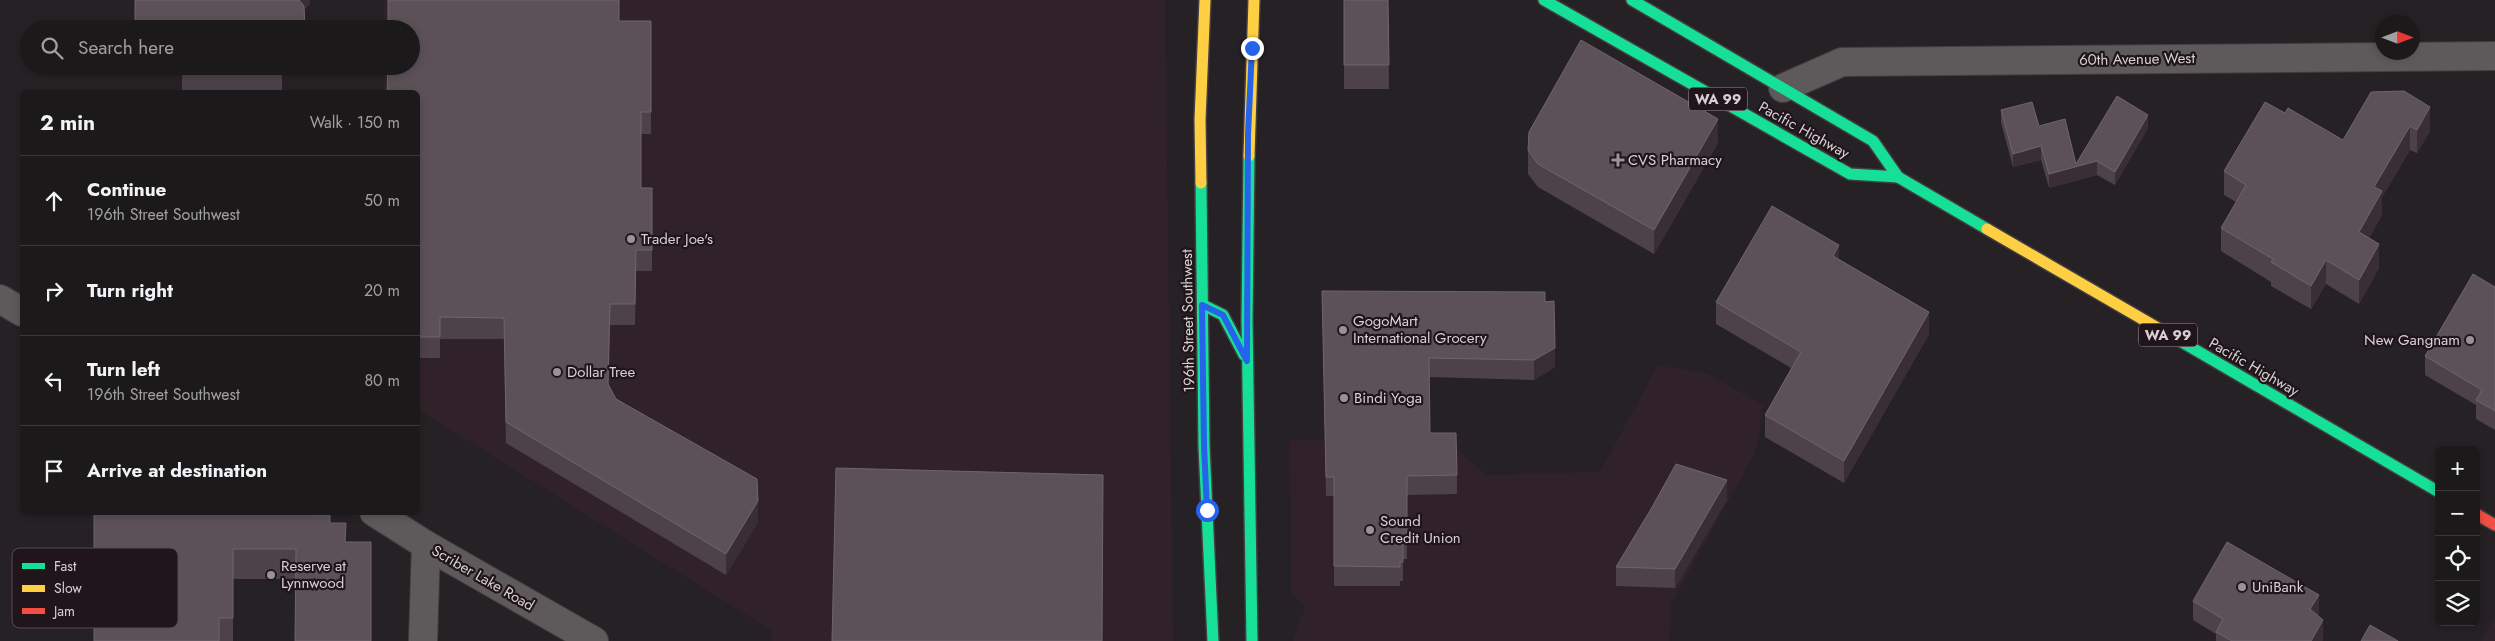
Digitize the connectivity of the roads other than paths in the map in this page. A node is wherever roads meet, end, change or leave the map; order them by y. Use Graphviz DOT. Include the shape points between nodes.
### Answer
graph roads {
  1 [pos="1205,0"];
  2 [pos="1254,0"];
  3 [pos="1544,0"];
  4 [pos="1632,0"];
  5 [pos="2495,56"];
  6 [pos="1783,88"];
  7 [pos="1898,177"];
  8 [pos="0,299"];
  9 [pos="1202,305"];
  10 [pos="20,311"];
  11 [pos="1247,361"];
  12 [pos="2437,491"];
  13 [pos="379,515"];
  14 [pos="2480,516"];
  15 [pos="2495,525"];
  16 [pos="426,546"];
  17 [pos="1211,591"];
  18 [pos="1223,595"];
  19 [pos="423,641"];
  20 [pos="594,641"];
  21 [pos="1213,641"];
  22 [pos="1252,641"];
  1 -- 9 [label="main road, 196th Street Southwest" via="1200,120"];
  2 -- 11 [label="main road" via="1248,135"];
  3 -- 7 [label="main road, Pacific Highway / WA 99" via="1850,174"];
  4 -- 6 [label="main road, Pacific Highway / WA 99"];
  5 -- 6 [label="street, 60th Avenue West" via="1842,62"];
  6 -- 7 [label="main road, Pacific Highway / WA 99" via="1873,141"];
  7 -- 12 [label="main road, Pacific Highway / WA 99"];
  8 -- 10 [label="street"];
  9 -- 11 [label="main road" via="1223,315"];
  9 -- 17 [label="main road, 196th Street Southwest"];
  11 -- 22 [label="main road"];
  13 -- 16 [label="street, Scriber Lake Road"];
  14 -- 15 [label="main road"];
  16 -- 19 [label="street"];
  16 -- 20 [label="street, Scriber Lake Road"];
  17 -- 18 [label="main road"];
  17 -- 21 [label="main road, 196th Street Southwest"];
}
